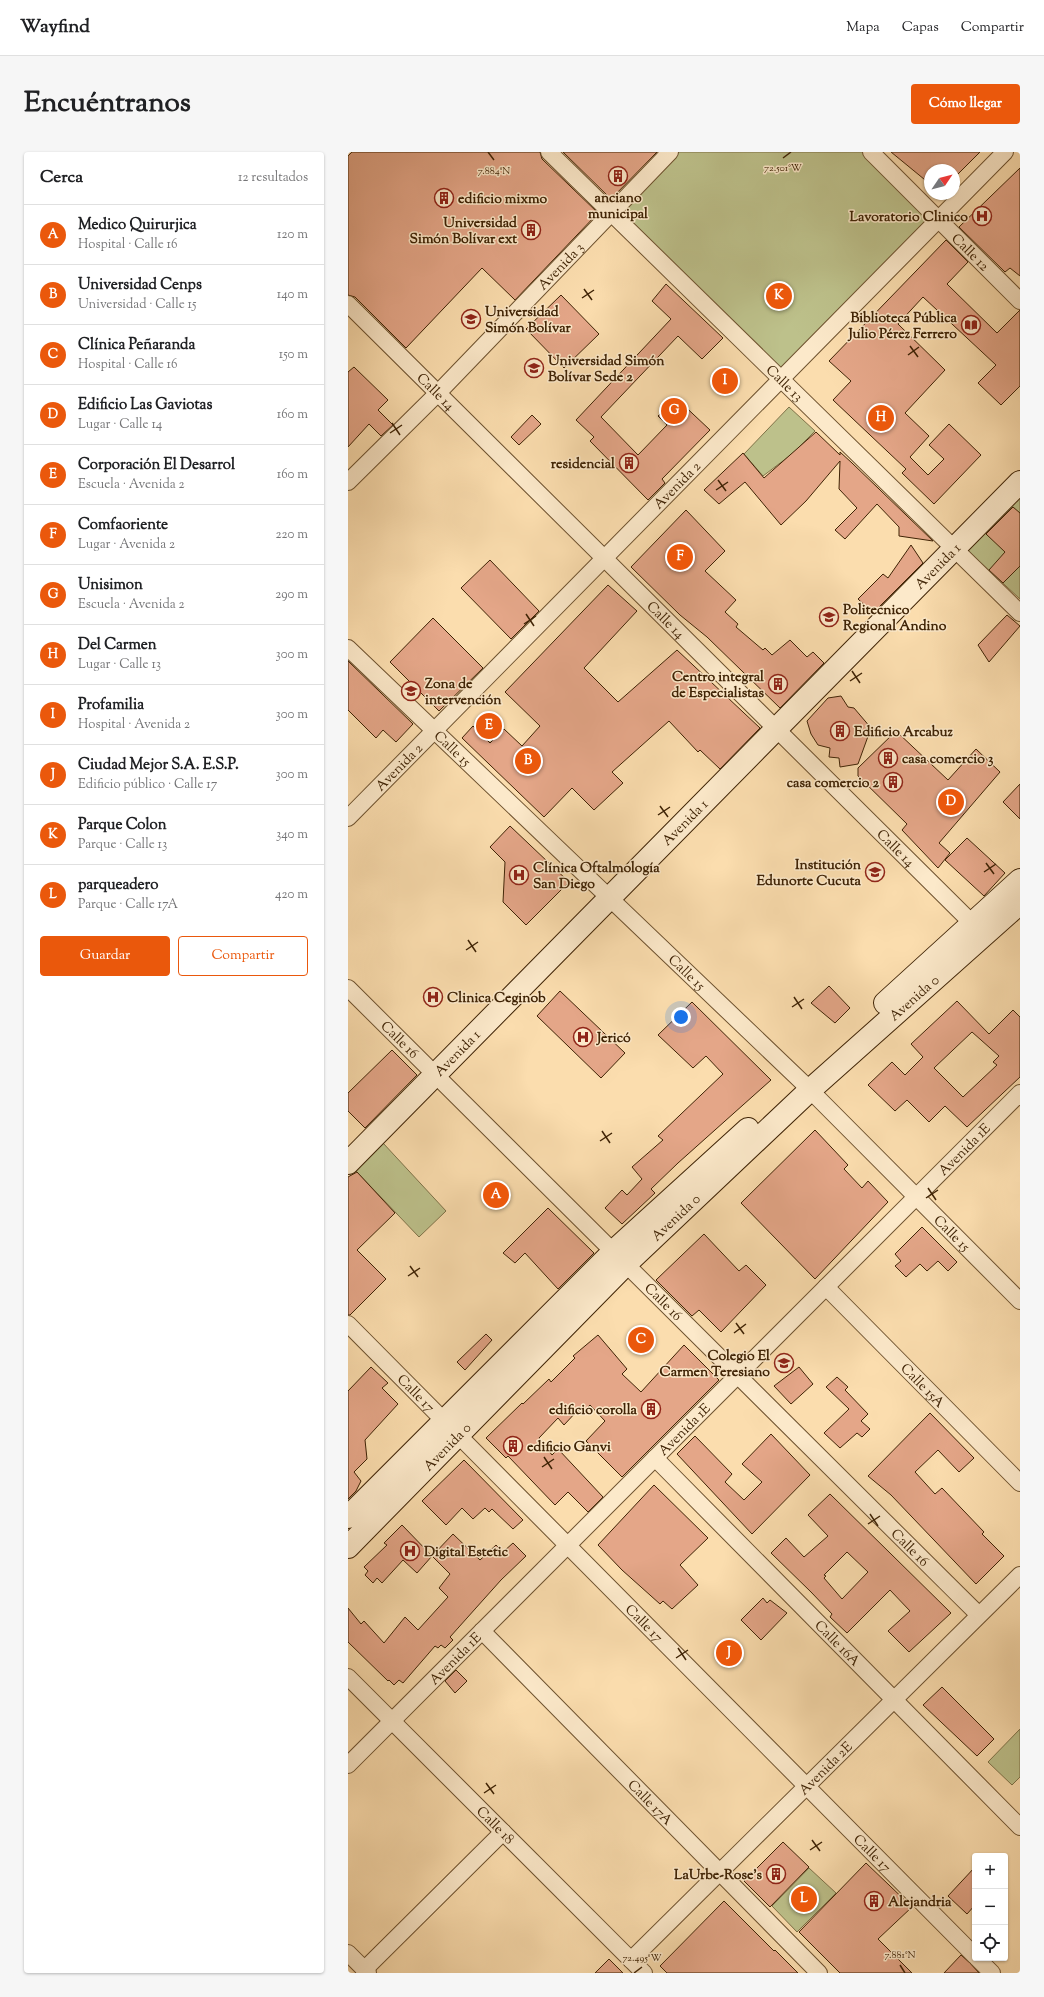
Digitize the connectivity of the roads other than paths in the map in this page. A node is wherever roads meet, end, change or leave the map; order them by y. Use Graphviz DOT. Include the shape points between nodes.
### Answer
graph roads {
  1 [pos="549,152"];
  2 [pos="670,152"];
  3 [pos="871,152"];
  4 [pos="1005,152"];
  5 [pos="612,213"];
  6 [pos="939,221"];
  7 [pos="1020,301"];
  8 [pos="348,304"];
  9 [pos="782,379"];
  10 [pos="438,393"];
  11 [pos="348,482"];
  12 [pos="1020,482"];
  13 [pos="954,548"];
  14 [pos="604,558"];
  15 [pos="1020,613"];
  16 [pos="348,648"];
  17 [pos="776,728"];
  18 [pos="434,731"];
  19 [pos="348,818"];
  20 [pos="1020,880"];
  21 [pos="609,897"];
  22 [pos="1020,903"];
  23 [pos="979,929"];
  24 [pos="348,988"];
  25 [pos="436,1074"];
  26 [pos="806,1085"];
  27 [pos="1020,1093"];
  28 [pos="348,1163"];
  29 [pos="916,1197"];
  30 [pos="621,1257"];
  31 [pos="826,1287"];
  32 [pos="1020,1301"];
  33 [pos="348,1324"];
  34 [pos="737,1376"];
  35 [pos="452,1428"];
  36 [pos="655,1458"];
  37 [pos="1020,1483"];
  38 [pos="348,1517"];
  39 [pos="568,1545"];
  40 [pos="348,1547"];
  41 [pos="1020,1575"];
  42 [pos="980,1615"];
  43 [pos="482,1631"];
  44 [pos="348,1677"];
  45 [pos="894,1700"];
  46 [pos="392,1721"];
  47 [pos="348,1765"];
  48 [pos="807,1786"];
  49 [pos="1020,1827"];
  50 [pos="503,1832"];
  51 [pos="719,1874"];
  52 [pos="348,1953"];
  53 [pos="972,1953"];
  54 [pos="631,1960"];
  55 [pos="980,1961"];
  56 [pos="366,1971"];
  57 [pos="644,1973"];
  58 [pos="819,1973"];
  59 [pos="992,1973"];
  1 -- 5 [label="street, Calle 13"];
  2 -- 5 [label="street, Avenida 3"];
  3 -- 6 [label="street, Calle 12"];
  4 -- 6 [label="street, Avenida 2"];
  5 -- 9 [label="street, Calle 13"];
  5 -- 10 [label="street, Avenida 3"];
  6 -- 7 [label="street, Calle 12"];
  6 -- 9 [label="street, Avenida 2"];
  8 -- 10 [label="street, Calle 14"];
  9 -- 13 [label="street, Calle 13"];
  9 -- 14 [label="street, Avenida 2"];
  10 -- 11 [label="street, Avenida 3"];
  10 -- 14 [label="street, Calle 14"];
  12 -- 13 [label="street, Avenida 1"];
  13 -- 15 [label="street, Calle 13"];
  13 -- 17 [label="street, Avenida 1"];
  14 -- 17 [label="street, Calle 14"];
  14 -- 18 [label="street, Avenida 2"];
  16 -- 18 [label="street, Calle 15"];
  17 -- 21 [label="street, Avenida 1"];
  17 -- 23 [label="street, Calle 14"];
  18 -- 19 [label="street, Avenida 2"];
  18 -- 21 [label="street, Calle 15"];
  20 -- 23 [label="street, Avenida 0"];
  21 -- 25 [label="street, Avenida 1"];
  21 -- 26 [label="street, Calle 15"];
  22 -- 23 [label="street, Avenida 0"];
  23 -- 26 [label="street, Avenida 0"];
  24 -- 25 [label="street, Calle 16"];
  25 -- 28 [label="street, Avenida 1"];
  25 -- 30 [label="street, Calle 16"];
  26 -- 29 [label="street, Calle 15"];
  26 -- 30 [label="street, Avenida 0"];
  27 -- 29 [label="street, Avenida 1E"];
  29 -- 31 [label="street, Avenida 1E"];
  29 -- 32 [label="street, Calle 15"];
  30 -- 34 [label="street, Calle 16"];
  30 -- 35 [label="street, Avenida 0"];
  31 -- 34 [label="street, Avenida 1E"];
  31 -- 37 [label="street, Calle 15A"];
  33 -- 35 [label="street, Calle 17"];
  34 -- 36 [label="street, Avenida 1E"];
  34 -- 42 [label="street, Calle 16"];
  35 -- 38 [label="street, Avenida 0"];
  35 -- 39 [label="street, Calle 17"];
  35 -- 40 [label="street, Avenida 0"];
  36 -- 39 [label="street, Avenida 1E"];
  36 -- 45 [label="street, Calle 16A"];
  39 -- 43 [label="street, Avenida 1E"];
  39 -- 48 [label="street, Calle 17"];
  41 -- 42 [label="street, Avenida 2E"];
  42 -- 45 [label="street, Avenida 2E"];
  43 -- 46 [label="street, Avenida 1E"];
  43 -- 51 [label="street, Calle 17A"];
  44 -- 46 [label="street, Calle 18"];
  45 -- 48 [label="street, Avenida 2E"];
  45 -- 49 [label="street, Calle 16A"];
  46 -- 47 [label="street, Avenida 1E"];
  46 -- 50 [label="street, Calle 18"];
  48 -- 51 [label="street, Avenida 2E"];
  48 -- 53 [label="street, Calle 17"];
  50 -- 54 [label="street, Calle 18"];
  50 -- 56 [label="street"];
  51 -- 54 [label="street, Avenida 2E"];
  51 -- 58 [label="street, Calle 17A"];
  52 -- 56 [label="street"];
  54 -- 57 [label="street, Calle 18"];
  55 -- 59 [label="street"];
}
